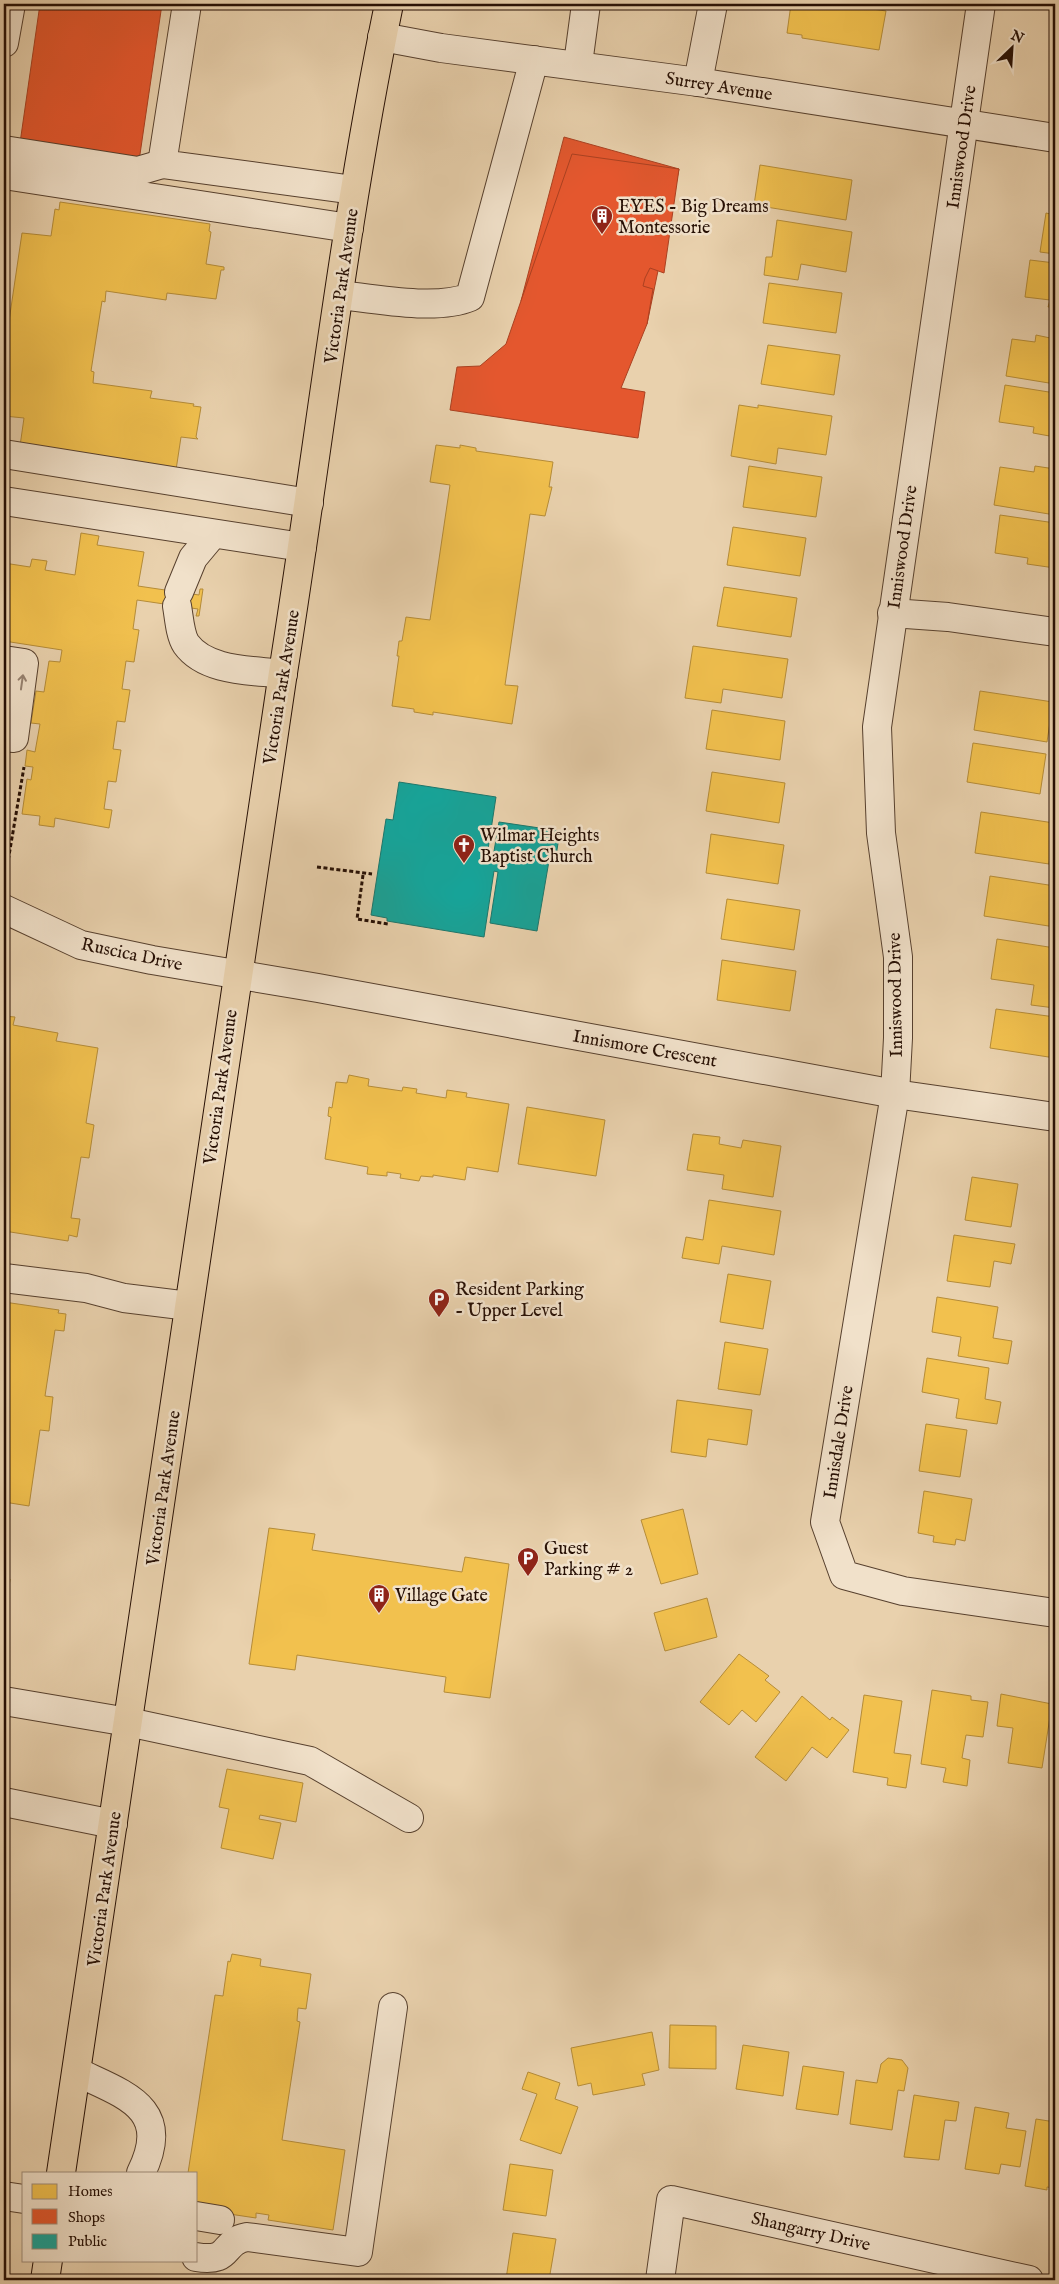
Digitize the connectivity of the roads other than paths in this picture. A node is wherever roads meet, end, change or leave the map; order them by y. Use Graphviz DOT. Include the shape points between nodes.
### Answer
graph roads {
  1 [pos="10,4"];
  2 [pos="187,4"];
  3 [pos="389,4"];
  4 [pos="586,4"];
  5 [pos="713,4"];
  6 [pos="981,4"];
  7 [pos="382,37"];
  8 [pos="4,43"];
  9 [pos="534,60"];
  10 [pos="578,64"];
  11 [pos="698,82"];
  12 [pos="964,125"];
  13 [pos="1055,138"];
  14 [pos="4,150"];
  15 [pos="162,164"];
  16 [pos="4,175"];
  17 [pos="354,190"];
  18 [pos="349,228"];
  19 [pos="340,295"];
  20 [pos="4,454"];
  21 [pos="4,501"];
  22 [pos="309,503"];
  23 [pos="213,534"];
  24 [pos="302,547"];
  25 [pos="892,613"];
  26 [pos="1055,632"];
  27 [pos="4,660"];
  28 [pos="283,674"];
  29 [pos="9,737"];
  30 [pos="4,909"];
  31 [pos="236,975"];
  32 [pos="895,1094"];
  33 [pos="1055,1117"];
  34 [pos="4,1278"];
  35 [pos="189,1306"];
  36 [pos="1055,1613"];
  37 [pos="4,1700"];
  38 [pos="128,1722"];
  39 [pos="4,1802"];
  40 [pos="409,1818"];
  41 [pos="113,1824"];
  42 [pos="393,2007"];
  43 [pos="77,2072"];
  44 [pos="61,2172"];
  45 [pos="142,2172"];
  46 [pos="4,2196"];
  47 [pos="22,2198"];
  48 [pos="198,2257"];
  49 [pos="48,2262"];
  50 [pos="45,2280"];
  51 [pos="660,2280"];
  52 [pos="1029,2280"];
  1 -- 8 [label="street"];
  2 -- 15 [label="street"];
  3 -- 7 [label="main road, Victoria Park Avenue"];
  4 -- 10 [label="street"];
  5 -- 11 [label="street"];
  6 -- 12 [label="street, Inniswood Drive"];
  7 -- 9 [label="street, Surrey Avenue"];
  7 -- 17 [label="main road, Victoria Park Avenue"];
  9 -- 10 [label="street, Surrey Avenue"];
  9 -- 19 [label="street" via="470,297 460,301 401,303"];
  10 -- 11 [label="street, Surrey Avenue"];
  11 -- 12 [label="street, Surrey Avenue"];
  12 -- 13 [label="street, Surrey Avenue"];
  12 -- 25 [label="street, Inniswood Drive"];
  14 -- 15 [label="street" via="138,171"];
  15 -- 17 [label="street"];
  16 -- 18 [label="street"];
  17 -- 18 [label="main road, Victoria Park Avenue"];
  18 -- 19 [label="main road, Victoria Park Avenue"];
  19 -- 22 [label="main road, Victoria Park Avenue"];
  20 -- 22 [label="street"];
  21 -- 23 [label="street"];
  22 -- 24 [label="main road, Victoria Park Avenue"];
  23 -- 24 [label="street"];
  23 -- 28 [label="street" via="193,558 178,599 186,643 201,658 225,666"];
  24 -- 28 [label="main road, Victoria Park Avenue"];
  25 -- 26 [label="street" via="948,617"];
  25 -- 32 [label="street, Inniswood Drive" via="877,728 881,833 898,958"];
  29 -- 27 [label="street, one-way" via="24,663"];
  28 -- 31 [label="main road, Victoria Park Avenue"];
  30 -- 31 [label="street, Ruscica Drive" via="81,945"];
  31 -- 32 [label="street, Innismore Crescent"];
  31 -- 35 [label="main road, Victoria Park Avenue"];
  32 -- 33 [label="street, Innismore Crescent"];
  32 -- 36 [label="street, Innisdale Drive" via="825,1522 844,1575 903,1591"];
  34 -- 35 [label="street"];
  35 -- 38 [label="main road, Victoria Park Avenue"];
  37 -- 38 [label="street"];
  38 -- 40 [label="street" via="310,1761"];
  38 -- 41 [label="main road, Victoria Park Avenue"];
  39 -- 41 [label="street"];
  41 -- 43 [label="main road, Victoria Park Avenue"];
  42 -- 48 [label="street" via="358,2252 247,2237 236,2239 214,2259"];
  43 -- 44 [label="main road, Victoria Park Avenue"];
  43 -- 45 [label="street" via="116,2090 141,2107 150,2122 152,2139"];
  46 -- 47 [label="street"];
  49 -- 50 [label="main road"];
  51 -- 52 [label="street, Shangarry Drive" via="671,2200"];
}
